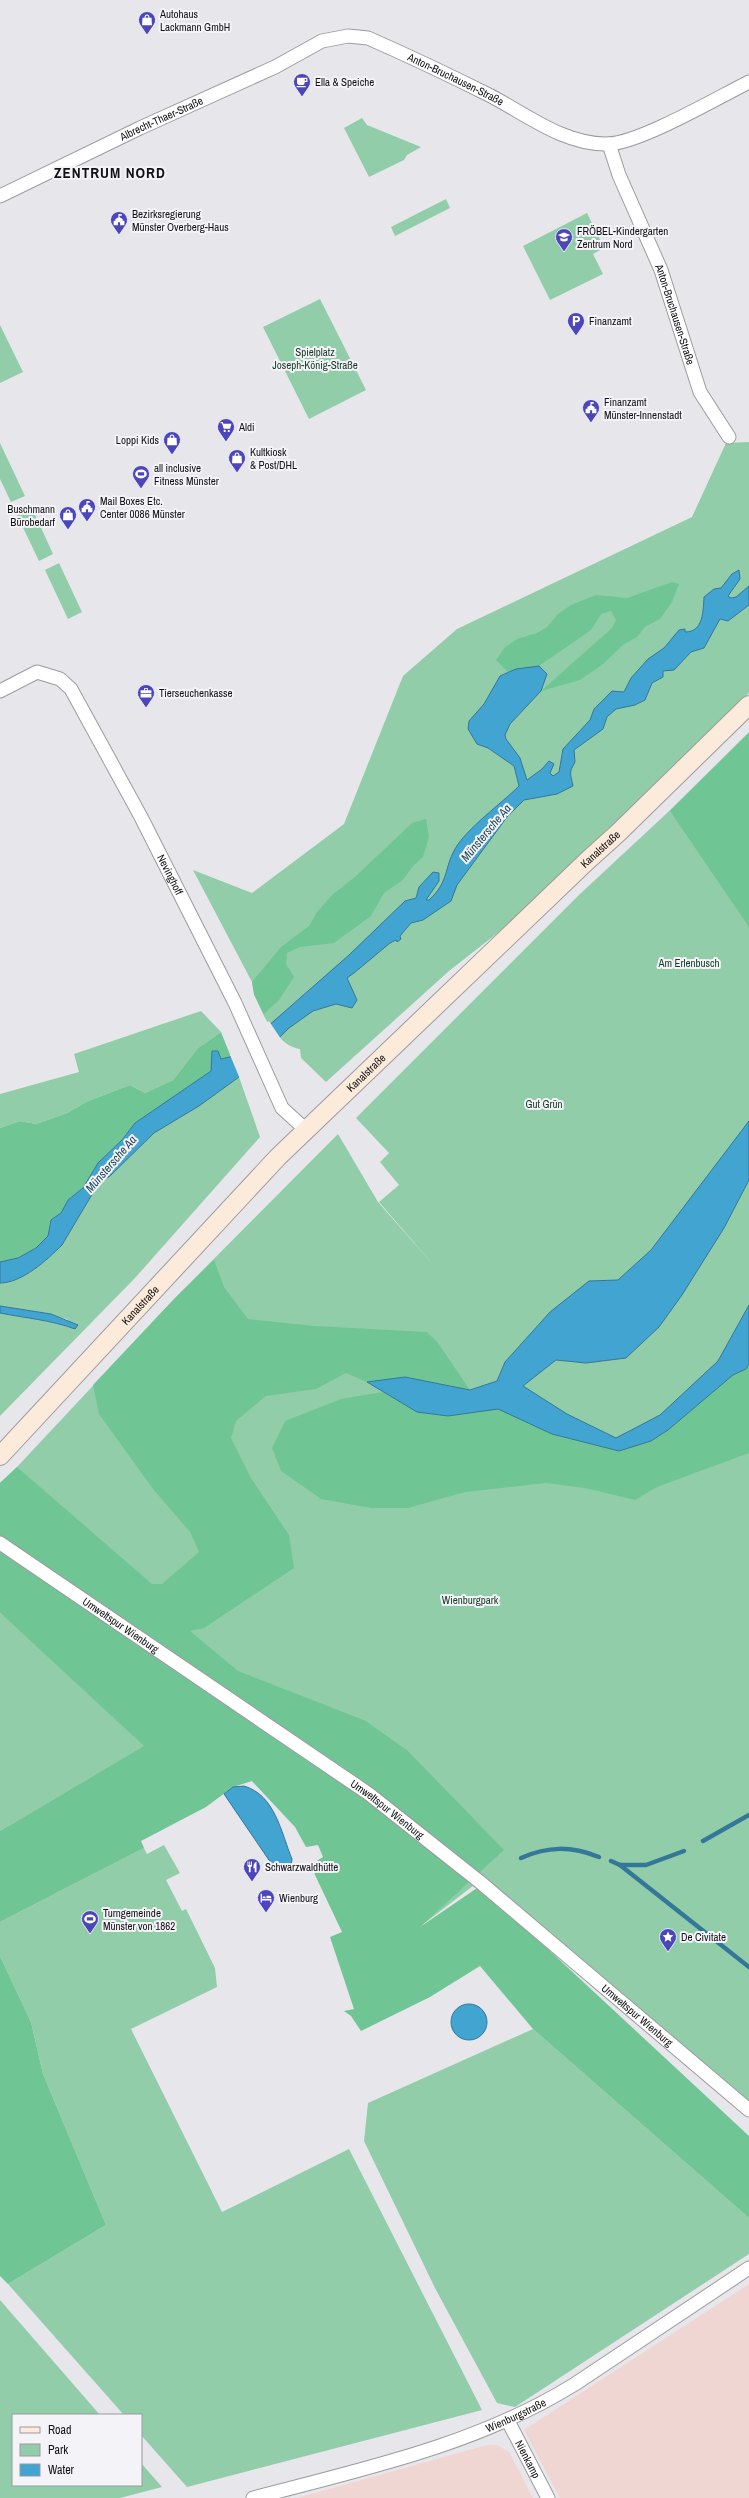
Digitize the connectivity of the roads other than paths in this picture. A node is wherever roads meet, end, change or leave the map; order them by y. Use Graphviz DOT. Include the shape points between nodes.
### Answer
graph roads {
  1 [pos="322,41"];
  2 [pos="749,82"];
  3 [pos="609,144"];
  4 [pos="0,196"];
  5 [pos="729,436"];
  6 [pos="0,691"];
  7 [pos="749,705"];
  8 [pos="305,1129"];
  9 [pos="0,1456"];
  10 [pos="0,1543"];
  11 [pos="749,2110"];
  12 [pos="749,2268"];
  13 [pos="508,2421"];
  14 [pos="253,2498"];
  15 [pos="548,2498"];
  1 -- 3 [label="street, Anton-Bruchausen-Straße" via="348,36 368,38 490,96 569,138"];
  1 -- 4 [label="street, Albrecht-Thaer-Straße" via="275,67 140,128"];
  2 -- 3 [label="street, Anton-Bruchausen-Straße" via="638,136"];
  3 -- 5 [label="street, Anton-Bruchausen-Straße" via="619,175 661,270 700,392"];
  6 -- 8 [label="street, Nevinghoff" via="37,672 67,684 141,817 240,1016 282,1108"];
  7 -- 8 [label="main road, Kanalstraße" via="618,833"];
  8 -- 9 [label="main road, Kanalstraße"];
  10 -- 11 [label="street, Umweltspur Wienburg" via="369,1794 480,1882"];
  12 -- 13 [label="street, Wienburgstraße" via="549,2401"];
  13 -- 14 [label="street, Wienburgstraße" via="422,2453"];
  13 -- 15 [label="street, Nienkamp"];
}
